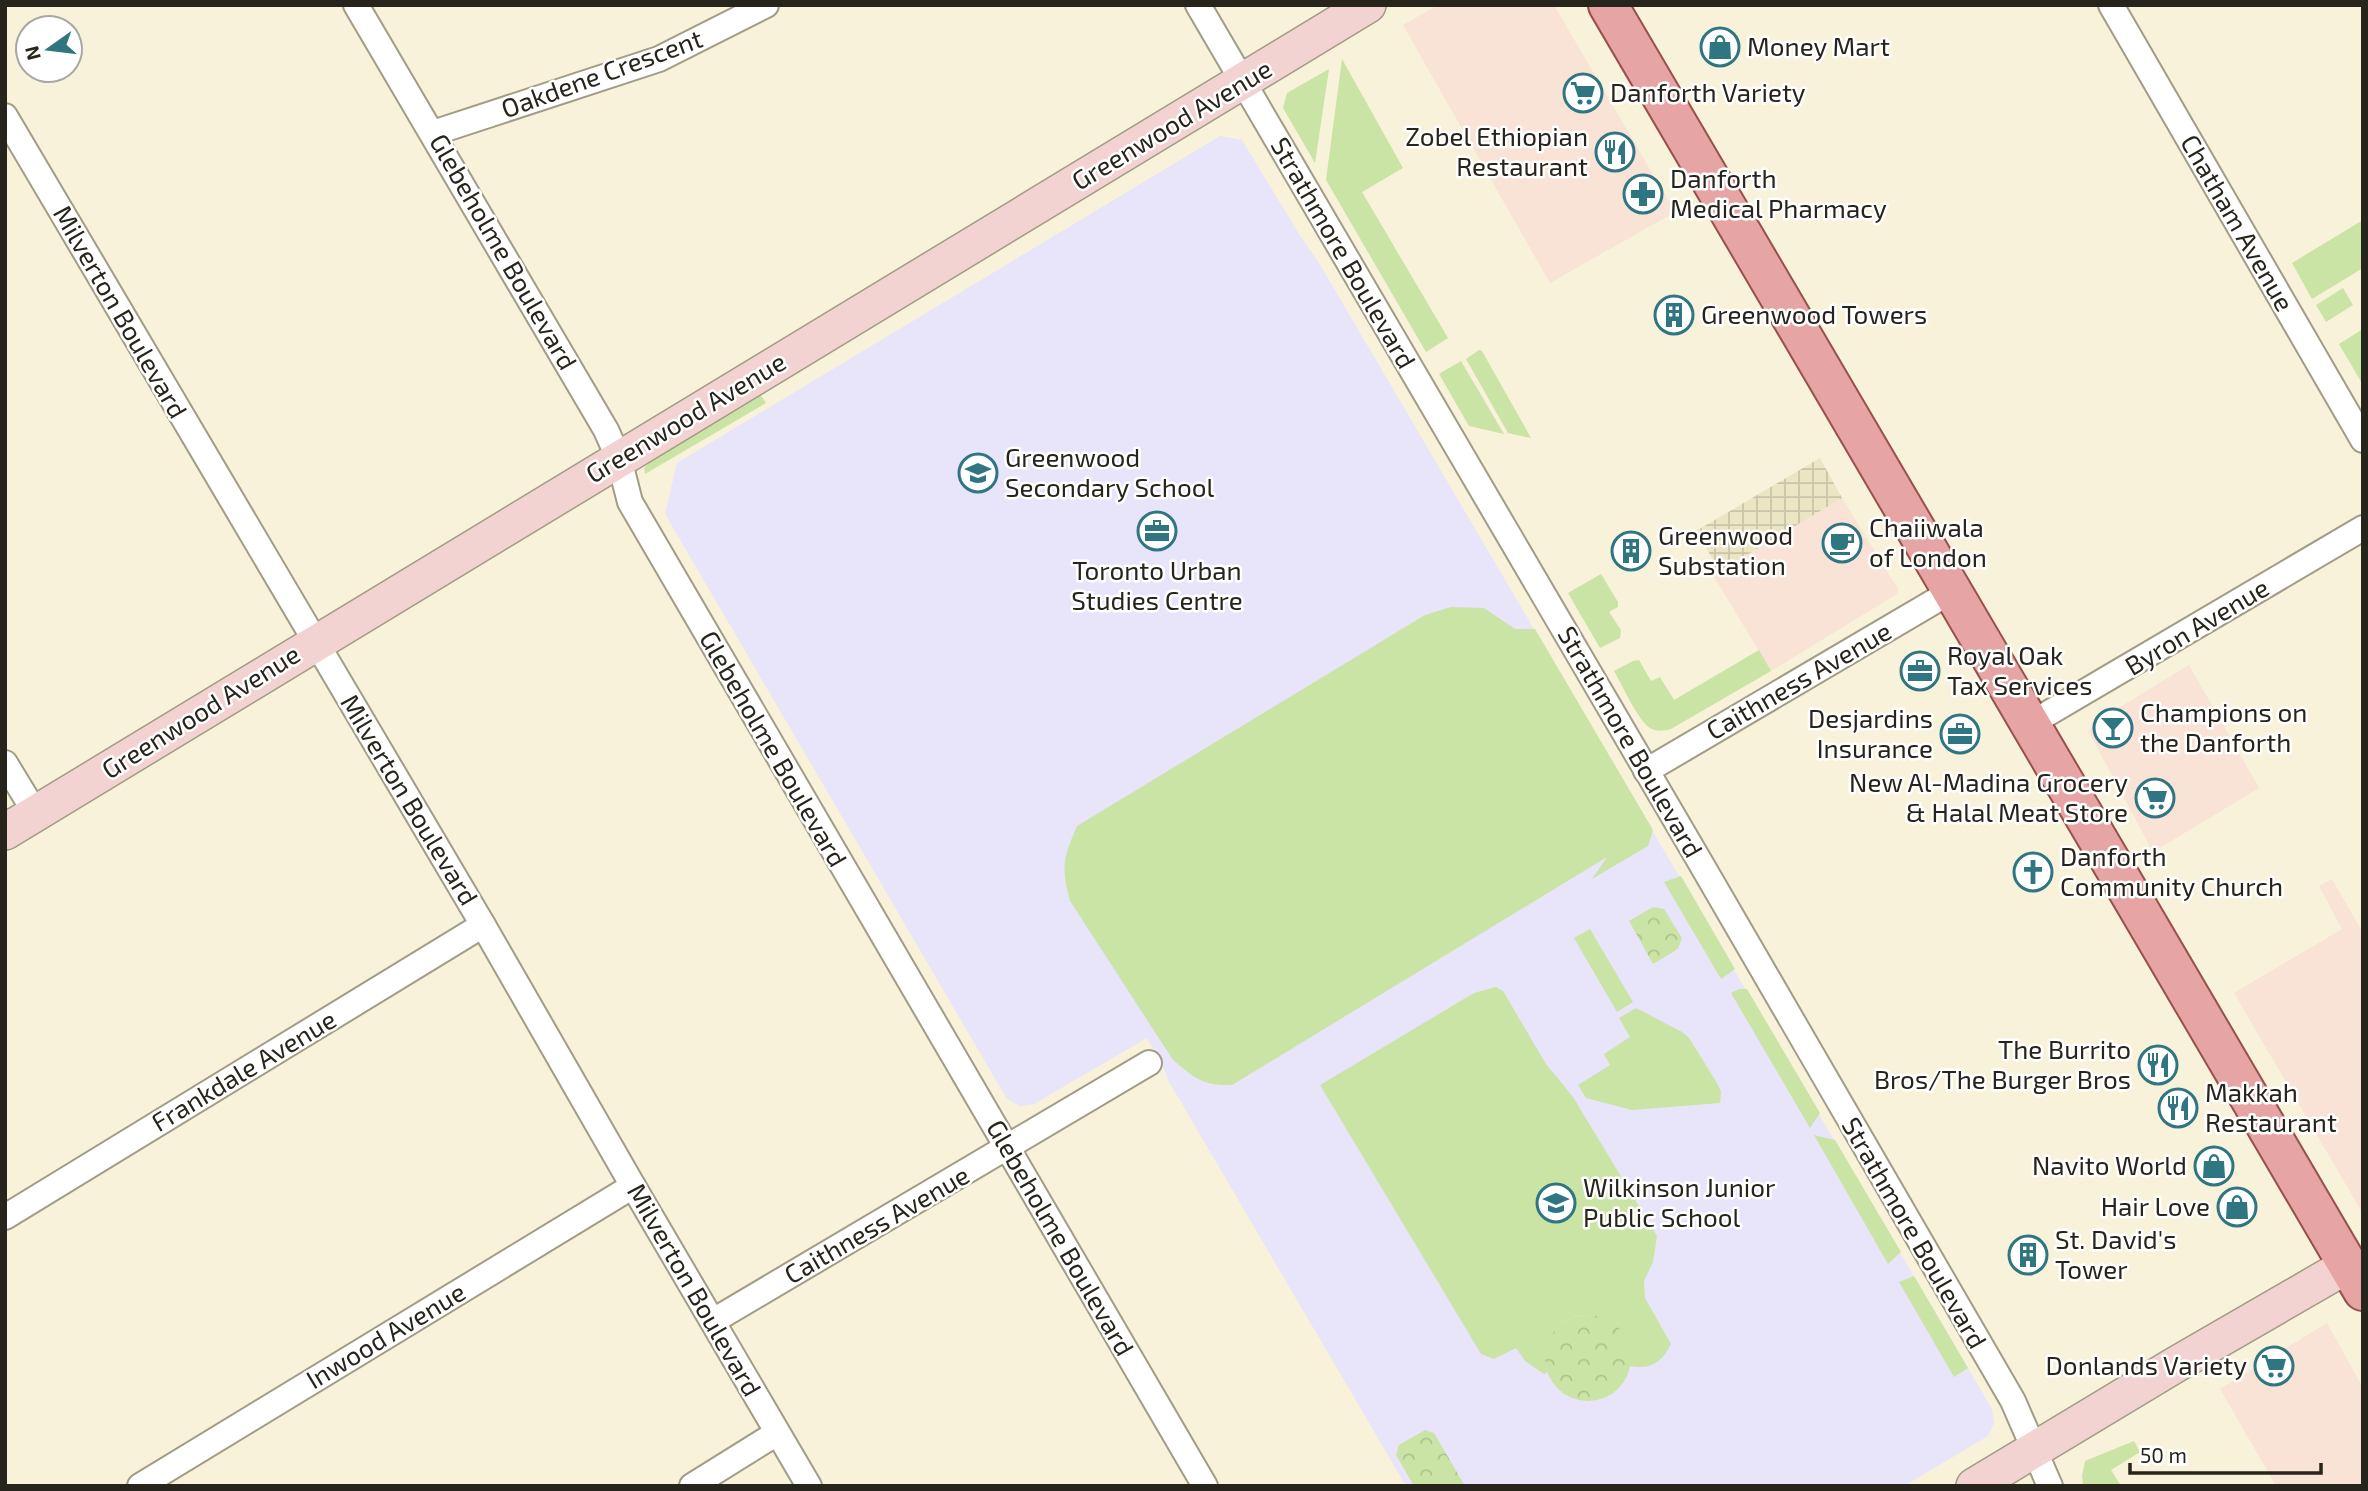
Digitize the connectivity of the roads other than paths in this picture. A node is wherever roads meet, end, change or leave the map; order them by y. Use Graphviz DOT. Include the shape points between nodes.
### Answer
graph roads {
  1 [pos="356,5"];
  2 [pos="766,5"];
  3 [pos="1198,5"];
  4 [pos="1368,5"];
  5 [pos="1608,5"];
  6 [pos="2111,5"];
  7 [pos="1243,82"];
  8 [pos="5,116"];
  9 [pos="433,133"];
  10 [pos="2363,440"];
  11 [pos="619,459"];
  12 [pos="2363,528"];
  13 [pos="1952,591"];
  14 [pos="315,643"];
  15 [pos="2031,724"];
  16 [pos="5,763"];
  17 [pos="1646,771"];
  18 [pos="36,814"];
  19 [pos="5,832"];
  20 [pos="483,925"];
  21 [pos="1149,1063"];
  22 [pos="1007,1149"];
  23 [pos="633,1186"];
  24 [pos="5,1217"];
  25 [pos="2355,1278"];
  26 [pos="713,1321"];
  27 [pos="778,1433"];
  28 [pos="2033,1451"];
  29 [pos="140,1486"];
  30 [pos="692,1486"];
  31 [pos="809,1486"];
  32 [pos="1205,1486"];
  33 [pos="1974,1486"];
  34 [pos="2050,1486"];
  1 -- 9 [label="street, Glebeholme Boulevard"];
  2 -- 9 [label="street, Oakdene Crescent" via="659,59"];
  3 -- 7 [label="street, Strathmore Boulevard"];
  4 -- 7 [label="street, Greenwood Avenue"];
  5 -- 13 [label="main road"];
  6 -- 10 [label="street, Chatham Avenue"];
  7 -- 11 [label="street, Greenwood Avenue"];
  7 -- 17 [label="street, Strathmore Boulevard"];
  8 -- 14 [label="street, Milverton Boulevard"];
  9 -- 11 [label="street, Glebeholme Boulevard"];
  11 -- 14 [label="street, Greenwood Avenue"];
  11 -- 22 [label="street, Glebeholme Boulevard" via="630,502"];
  12 -- 15 [label="street, Byron Avenue"];
  13 -- 15 [label="main road"];
  13 -- 17 [label="street, Caithness Avenue"];
  14 -- 18 [label="street, Greenwood Avenue"];
  14 -- 20 [label="street, Milverton Boulevard"];
  15 -- 25 [label="main road"];
  16 -- 18 [label="street"];
  17 -- 28 [label="street, Strathmore Boulevard" via="2012,1401"];
  18 -- 19 [label="street, Greenwood Avenue"];
  20 -- 23 [label="street, Milverton Boulevard"];
  20 -- 24 [label="street, Frankdale Avenue"];
  21 -- 22 [label="street, Caithness Avenue"];
  22 -- 26 [label="street, Caithness Avenue"];
  22 -- 32 [label="street, Glebeholme Boulevard"];
  23 -- 26 [label="street, Milverton Boulevard"];
  23 -- 29 [label="street, Inwood Avenue"];
  25 -- 28 [label="street"];
  26 -- 27 [label="street, Milverton Boulevard"];
  27 -- 30 [label="street"];
  27 -- 31 [label="street, Milverton Boulevard"];
  28 -- 33 [label="street"];
  28 -- 34 [label="street, Strathmore Boulevard"];
}
